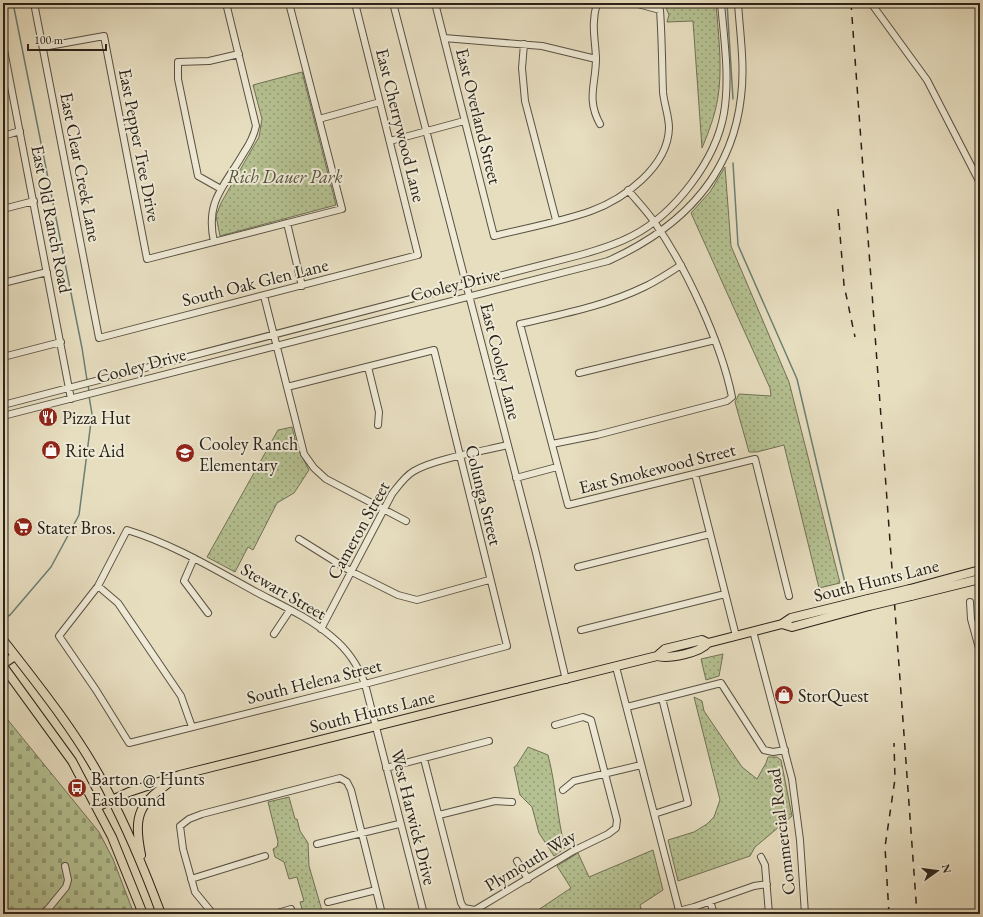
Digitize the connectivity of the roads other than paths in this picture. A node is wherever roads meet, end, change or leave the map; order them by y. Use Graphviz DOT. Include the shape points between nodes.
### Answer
graph roads {
  1 [pos="34,3"];
  2 [pos="226,3"];
  3 [pos="289,3"];
  4 [pos="355,3"];
  5 [pos="393,3"];
  6 [pos="435,3"];
  7 [pos="597,3"];
  8 [pos="634,3"];
  9 [pos="721,3"];
  10 [pos="738,3"];
  11 [pos="871,3"];
  12 [pos="444,38"];
  13 [pos="524,44"];
  14 [pos="3,45"];
  15 [pos="43,47"];
  16 [pos="239,54"];
  17 [pos="596,59"];
  18 [pos="380,102"];
  19 [pos="319,118"];
  20 [pos="464,121"];
  21 [pos="600,124"];
  22 [pos="426,130"];
  23 [pos="20,131"];
  24 [pos="3,136"];
  25 [pos="390,141"];
  26 [pos="980,183"];
  27 [pos="222,190"];
  28 [pos="628,190"];
  29 [pos="34,202"];
  30 [pos="3,209"];
  31 [pos="556,220"];
  32 [pos="655,222"];
  33 [pos="287,223"];
  34 [pos="661,232"];
  35 [pos="214,242"];
  36 [pos="418,255"];
  37 [pos="681,265"];
  38 [pos="47,272"];
  39 [pos="3,283"];
  40 [pos="467,284"];
  41 [pos="302,286"];
  42 [pos="264,296"];
  43 [pos="469,296"];
  44 [pos="274,334"];
  45 [pos="99,338"];
  46 [pos="715,340"];
  47 [pos="61,342"];
  48 [pos="277,345"];
  49 [pos="3,357"];
  50 [pos="368,367"];
  51 [pos="579,373"];
  52 [pos="117,376"];
  53 [pos="120,386"];
  54 [pos="287,387"];
  55 [pos="69,388"];
  56 [pos="71,399"];
  57 [pos="24,400"];
  58 [pos="3,405"];
  59 [pos="27,410"];
  60 [pos="3,416"];
  61 [pos="378,425"];
  62 [pos="552,444"];
  63 [pos="508,445"];
  64 [pos="460,457"];
  65 [pos="557,467"];
  66 [pos="695,474"];
  67 [pos="516,478"];
  68 [pos="384,510"];
  69 [pos="406,521"];
  70 [pos="710,534"];
  71 [pos="299,539"];
  72 [pos="194,558"];
  73 [pos="578,567"];
  74 [pos="980,570"];
  75 [pos="352,572"];
  76 [pos="980,579"];
  77 [pos="489,580"];
  78 [pos="98,586"];
  79 [pos="911,592"];
  80 [pos="725,594"];
  81 [pos="788,596"];
  82 [pos="970,602"];
  83 [pos="290,610"];
  84 [pos="208,613"];
  85 [pos="321,629"];
  86 [pos="581,630"];
  87 [pos="753,631"];
  88 [pos="274,634"];
  89 [pos="736,636"];
  90 [pos="3,640"];
  91 [pos="507,646"];
  92 [pos="980,652"];
  93 [pos="15,656"];
  94 [pos="3,665"];
  95 [pos="616,666"];
  96 [pos="566,680"];
  97 [pos="365,684"];
  98 [pos="662,698"];
  99 [pos="627,707"];
  100 [pos="556,725"];
  101 [pos="192,727"];
  102 [pos="376,727"];
  103 [pos="489,741"];
  104 [pos="785,750"];
  105 [pos="424,758"];
  106 [pos="641,764"];
  107 [pos="386,768"];
  108 [pos="604,773"];
  109 [pos="180,775"];
  110 [pos="563,790"];
  111 [pos="112,800"];
  112 [pos="512,802"];
  113 [pos="97,808"];
  114 [pos="654,814"];
  115 [pos="439,815"];
  116 [pos="399,824"];
  117 [pos="362,833"];
  118 [pos="317,844"];
  119 [pos="265,856"];
  120 [pos="761,857"];
  121 [pos="516,861"];
  122 [pos="65,866"];
  123 [pos="143,867"];
  124 [pos="191,879"];
  125 [pos="528,879"];
  126 [pos="767,884"];
  127 [pos="376,890"];
  128 [pos="710,901"];
  129 [pos="328,902"];
  130 [pos="291,909"];
  131 [pos="680,912"];
  132 [pos="44,914"];
  133 [pos="143,914"];
  134 [pos="161,914"];
  135 [pos="213,914"];
  136 [pos="274,914"];
  137 [pos="382,914"];
  138 [pos="424,914"];
  139 [pos="667,914"];
  140 [pos="714,914"];
  141 [pos="769,914"];
  142 [pos="805,914"];
  1 -- 15 [label="street, East Clear Creek Lane"];
  2 -- 16 [label="street"];
  3 -- 19 [label="street"];
  4 -- 18 [label="street, East Cherrywood Lane"];
  5 -- 22 [label="street, East Cooley Lane"];
  6 -- 12 [label="street, East Overland Street"];
  7 -- 17 [label="street" via="593,22"];
  8 -- 28 [label="street" via="660,10 663,93 669,128 657,161 642,179"];
  9 -- 32 [label="street, Cooley Drive" via="726,77 724,113 720,128 707,159 695,178 676,202"];
  10 -- 34 [label="street, Cooley Drive" via="743,66 742,97 737,125 724,159 706,188"];
  11 -- 26 [label="street" via="928,80"];
  12 -- 13 [label="street"];
  12 -- 20 [label="street, East Overland Street"];
  13 -- 17 [label="street"];
  13 -- 31 [label="street" via="522,68 525,101"];
  14 -- 23 [label="street, East Old Ranch Road"];
  15 -- 35 [label="street, East Pepper Tree Drive" via="104,36 147,259"];
  15 -- 45 [label="street, East Clear Creek Lane"];
  16 -- 27 [label="street" via="256,126 251,140"];
  16 -- 27 [label="street" via="209,61 178,62 178,79 198,176"];
  17 -- 21 [label="street" via="592,98 594,114"];
  18 -- 19 [label="street"];
  18 -- 25 [label="street, East Cherrywood Lane"];
  19 -- 33 [label="street" via="342,209"];
  20 -- 22 [label="street"];
  20 -- 31 [label="street, East Overland Street" via="494,236"];
  22 -- 25 [label="street"];
  22 -- 40 [label="street, East Cooley Lane"];
  23 -- 24 [label="street"];
  23 -- 29 [label="street, East Old Ranch Road"];
  25 -- 36 [label="street, East Cherrywood Lane"];
  27 -- 35 [label="street" via="211,212 210,226"];
  28 -- 31 [label="street" via="591,211"];
  28 -- 32 [label="street"];
  29 -- 30 [label="street"];
  29 -- 38 [label="street, East Old Ranch Road"];
  32 -- 34 [label="street"];
  32 -- 40 [label="street, Cooley Drive" via="614,245"];
  33 -- 35 [label="street"];
  33 -- 41 [label="street"];
  34 -- 37 [label="street"];
  34 -- 43 [label="street, Cooley Drive" via="637,248 608,261"];
  36 -- 41 [label="street, South Oak Glen Lane"];
  37 -- 46 [label="street"];
  37 -- 62 [label="street" via="645,287 624,296 602,304 520,324"];
  38 -- 39 [label="street"];
  38 -- 47 [label="street, East Old Ranch Road"];
  40 -- 43 [label="street, East Cooley Lane"];
  40 -- 44 [label="street, Cooley Drive"];
  41 -- 42 [label="street, South Oak Glen Lane"];
  42 -- 44 [label="street"];
  42 -- 45 [label="street, South Oak Glen Lane"];
  43 -- 48 [label="street, Cooley Drive"];
  43 -- 63 [label="street, East Cooley Lane"];
  44 -- 48 [label="street"];
  44 -- 52 [label="street, Cooley Drive"];
  46 -- 51 [label="street"];
  46 -- 62 [label="street" via="732,397 728,401"];
  47 -- 49 [label="street"];
  47 -- 55 [label="street, East Old Ranch Road"];
  48 -- 53 [label="street, Cooley Drive"];
  48 -- 54 [label="street"];
  50 -- 54 [label="street"];
  50 -- 61 [label="street" via="380,412"];
  50 -- 64 [label="street, Colunga Street" via="434,350"];
  52 -- 53 [label="street"];
  52 -- 55 [label="street, Cooley Drive"];
  53 -- 56 [label="street, Cooley Drive"];
  54 -- 68 [label="street" via="302,448 314,468 326,479"];
  55 -- 56 [label="street, East Old Ranch Road"];
  55 -- 57 [label="street, Cooley Drive"];
  56 -- 59 [label="street, Cooley Drive"];
  57 -- 58 [label="street, Cooley Drive"];
  57 -- 59 [label="street"];
  59 -- 60 [label="street, Cooley Drive"];
  62 -- 65 [label="street"];
  63 -- 64 [label="street, Cameron Street"];
  63 -- 67 [label="street, East Cooley Lane"];
  64 -- 68 [label="street, Cameron Street" via="414,471 400,484"];
  64 -- 77 [label="street, Colunga Street"];
  65 -- 66 [label="street, East Smokewood Street" via="568,506"];
  65 -- 67 [label="street"];
  66 -- 70 [label="street"];
  66 -- 81 [label="street, East Smokewood Street" via="755,459"];
  67 -- 96 [label="street, East Cooley Lane"];
  68 -- 69 [label="street"];
  68 -- 75 [label="street, Cameron Street"];
  70 -- 73 [label="street"];
  70 -- 80 [label="street"];
  71 -- 75 [label="street"];
  72 -- 78 [label="street, Stewart Street" via="151,537 127,530"];
  72 -- 83 [label="street, Stewart Street"];
  72 -- 84 [label="street" via="184,581"];
  74 -- 79 [label="main road, South Hunts Lane"];
  75 -- 77 [label="street" via="398,595 417,600"];
  75 -- 85 [label="street, Cameron Street"];
  76 -- 79 [label="main road, South Hunts Lane"];
  77 -- 91 [label="street, Colunga Street"];
  78 -- 101 [label="street" via="118,603 177,690 186,706"];
  78 -- 101 [label="street, South Helena Street" via="59,636 129,743"];
  79 -- 87 [label="main road, South Hunts Lane, bridge" via="792,627 782,624"];
  80 -- 86 [label="street"];
  80 -- 89 [label="street"];
  82 -- 92 [label="street" via="971,619"];
  83 -- 85 [label="street, Stewart Street"];
  83 -- 88 [label="street"];
  85 -- 97 [label="street, Stewart Street" via="351,656"];
  87 -- 89 [label="main road, South Hunts Lane"];
  87 -- 104 [label="street, Commercial Road"];
  89 -- 95 [label="main road, South Hunts Lane" via="708,643 704,649 666,658 657,656"];
  90 -- 93 [label="main road"];
  91 -- 97 [label="street, South Helena Street"];
  93 -- 94 [label="main road"];
  93 -- 111 [label="main road" via="81,747"];
  94 -- 113 [label="main road" via="63,747"];
  95 -- 96 [label="main road, South Hunts Lane"];
  95 -- 99 [label="street"];
  96 -- 102 [label="main road, South Hunts Lane"];
  97 -- 101 [label="street, South Helena Street"];
  97 -- 102 [label="street, Stewart Street"];
  98 -- 99 [label="street"];
  98 -- 104 [label="street" via="721,683 764,750"];
  98 -- 114 [label="street" via="688,803"];
  99 -- 106 [label="street"];
  100 -- 108 [label="street, Plymouth Way" via="583,717 591,720"];
  102 -- 107 [label="street, West Harwick Drive"];
  102 -- 109 [label="main road, South Hunts Lane"];
  103 -- 105 [label="street"];
  104 -- 142 [label="street, Commercial Road" via="795,801"];
  105 -- 107 [label="street"];
  105 -- 115 [label="street, Plymouth Way"];
  106 -- 108 [label="street"];
  106 -- 114 [label="street"];
  107 -- 116 [label="street, West Harwick Drive"];
  108 -- 110 [label="street" via="574,781"];
  108 -- 125 [label="street, Plymouth Way" via="617,820 616,828"];
  109 -- 111 [label="main road, South Hunts Lane"];
  109 -- 123 [label="main road" via="152,794 139,813 137,838"];
  111 -- 113 [label="main road, South Hunts Lane"];
  111 -- 123 [label="main road"];
  112 -- 115 [label="street" via="495,801"];
  113 -- 133 [label="main road" via="134,888"];
  114 -- 131 [label="street"];
  115 -- 125 [label="street, Plymouth Way" via="464,908 475,910"];
  116 -- 117 [label="street"];
  116 -- 138 [label="street, West Harwick Drive"];
  117 -- 118 [label="street"];
  117 -- 124 [label="street" via="351,790 347,782 340,778 202,814 180,826 180,838"];
  117 -- 127 [label="street"];
  119 -- 124 [label="street"];
  120 -- 126 [label="street" via="765,865"];
  121 -- 125 [label="street"];
  122 -- 132 [label="street" via="68,880 66,887"];
  123 -- 134 [label="main road"];
  124 -- 135 [label="street" via="195,892"];
  126 -- 128 [label="street"];
  126 -- 141 [label="street"];
  127 -- 129 [label="street"];
  127 -- 137 [label="street"];
  128 -- 131 [label="street"];
  128 -- 140 [label="street"];
  130 -- 136 [label="street"];
  131 -- 139 [label="street"];
}
